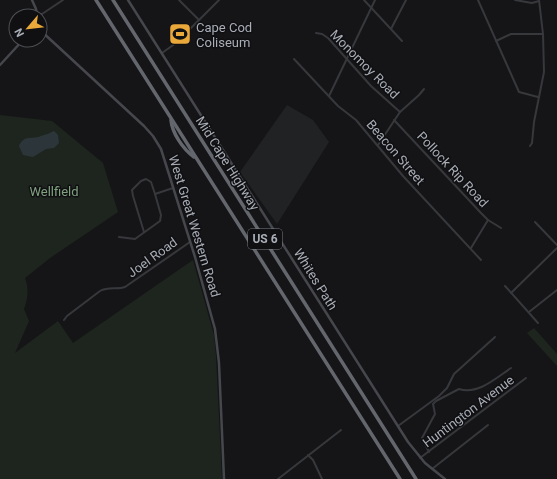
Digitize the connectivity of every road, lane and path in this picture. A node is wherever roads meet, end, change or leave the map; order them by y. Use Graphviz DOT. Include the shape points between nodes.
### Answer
graph roads {
  1 [pos="63,0"];
  2 [pos="96,0"];
  3 [pos="113,0"];
  4 [pos="128,0"];
  5 [pos="179,0"];
  6 [pos="219,0"];
  7 [pos="364,0"];
  8 [pos="375,0"];
  9 [pos="406,0"];
  10 [pos="478,0"];
  11 [pos="515,0"];
  12 [pos="539,0"];
  13 [pos="371,8"];
  14 [pos="48,10"];
  15 [pos="199,20"];
  16 [pos="391,29"];
  17 [pos="316,33"];
  18 [pos="543,34"];
  19 [pos="48,37"];
  20 [pos="402,41"];
  21 [pos="496,41"];
  22 [pos="16,48"];
  23 [pos="162,53"];
  24 [pos="294,59"];
  25 [pos="346,59"];
  26 [pos="0,65"];
  27 [pos="424,88"];
  28 [pos="329,96"];
  29 [pos="538,97"];
  30 [pos="400,112"];
  31 [pos="394,120"];
  32 [pos="378,145"];
  33 [pos="530,146"];
  34 [pos="173,188"];
  35 [pos="155,194"];
  36 [pos="488,220"];
  37 [pos="535,222"];
  38 [pos="501,228"];
  39 [pos="144,233"];
  40 [pos="119,238"];
  41 [pos="190,242"];
  42 [pos="557,245"];
  43 [pos="471,248"];
  44 [pos="557,248"];
  45 [pos="481,260"];
  46 [pos="505,286"];
  47 [pos="557,290"];
  48 [pos="511,293"];
  49 [pos="529,312"];
  50 [pos="64,320"];
  51 [pos="538,323"];
  52 [pos="495,338"];
  53 [pos="511,368"];
  54 [pos="526,378"];
  55 [pos="488,425"];
  56 [pos="398,426"];
  57 [pos="342,430"];
  58 [pos="429,452"];
  59 [pos="308,455"];
  60 [pos="420,458"];
  61 [pos="431,469"];
  62 [pos="224,479"];
  63 [pos="278,479"];
  64 [pos="322,479"];
  65 [pos="400,479"];
  66 [pos="416,479"];
  67 [pos="445,479"];
  1 -- 14 [label="street"];
  2 -- 65 [label="highway, Mid Cape Highway / US 6" via="171,119 176,135 186,150 196,158"];
  3 -- 66 [label="highway, Mid Cape Highway / US 6"];
  4 -- 23 [label="street, Whites Path"];
  5 -- 15 [label="street"];
  6 -- 15 [label="street"];
  7 -- 13 [label="street"];
  8 -- 13 [label="street"];
  9 -- 16 [label="street"];
  10 -- 21 [label="street"];
  11 -- 12 [label="street" via="532,3"];
  12 -- 18 [label="street"];
  13 -- 16 [label="street"];
  13 -- 25 [label="street"];
  15 -- 23 [label="street" via="172,47"];
  16 -- 20 [label="street"];
  17 -- 25 [label="street, Monomoy Road" via="328,38"];
  18 -- 21 [label="street" via="511,34"];
  18 -- 29 [label="street" via="544,72"];
  19 -- 34 [label="street, West Great Western Road" via="153,136 161,149"];
  21 -- 29 [label="street" via="519,92"];
  22 -- 26 [label="street"];
  23 -- 56 [label="street, Whites Path"];
  24 -- 28 [label="street, Beacon Street"];
  25 -- 28 [label="street"];
  25 -- 30 [label="street, Monomoy Road"];
  27 -- 30 [label="street"];
  28 -- 32 [label="street, Beacon Street" via="356,120"];
  29 -- 33 [label="street"];
  30 -- 31 [label="street"];
  31 -- 32 [label="street"];
  31 -- 36 [label="street, Pollock Rip Road"];
  32 -- 43 [label="street, Beacon Street" via="403,176"];
  34 -- 35 [label="street"];
  34 -- 41 [label="street, West Great Western Road"];
  35 -- 39 [label="street" via="161,220"];
  35 -- 39 [label="street" via="151,182 146,179 132,190"];
  36 -- 38 [label="street, Pollock Rip Road"];
  36 -- 43 [label="street"];
  37 -- 42 [label="street"];
  39 -- 40 [label="street" via="135,239"];
  41 -- 50 [label="street, Joel Road" via="125,287 100,291"];
  41 -- 62 [label="street, West Great Western Road" via="218,342"];
  43 -- 45 [label="street, Beacon Street"];
  44 -- 48 [label="street"];
  46 -- 48 [label="street"];
  47 -- 49 [label="street"];
  48 -- 49 [label="street"];
  49 -- 51 [label="street"];
  52 -- 56 [label="street" via="454,374 447,388 439,396"];
  53 -- 58 [label="street" via="484,386 470,390 459,389 433,404 435,414 422,438"];
  54 -- 58 [label="street, Huntington Avenue"];
  55 -- 61 [label="street"];
  56 -- 60 [label="street, Whites Path"];
  57 -- 59 [label="street"];
  58 -- 60 [label="street, Huntington Avenue"];
  59 -- 63 [label="street"];
  59 -- 64 [label="street"];
  60 -- 61 [label="street, Whites Path"];
  61 -- 67 [label="street, Whites Path"];
}
